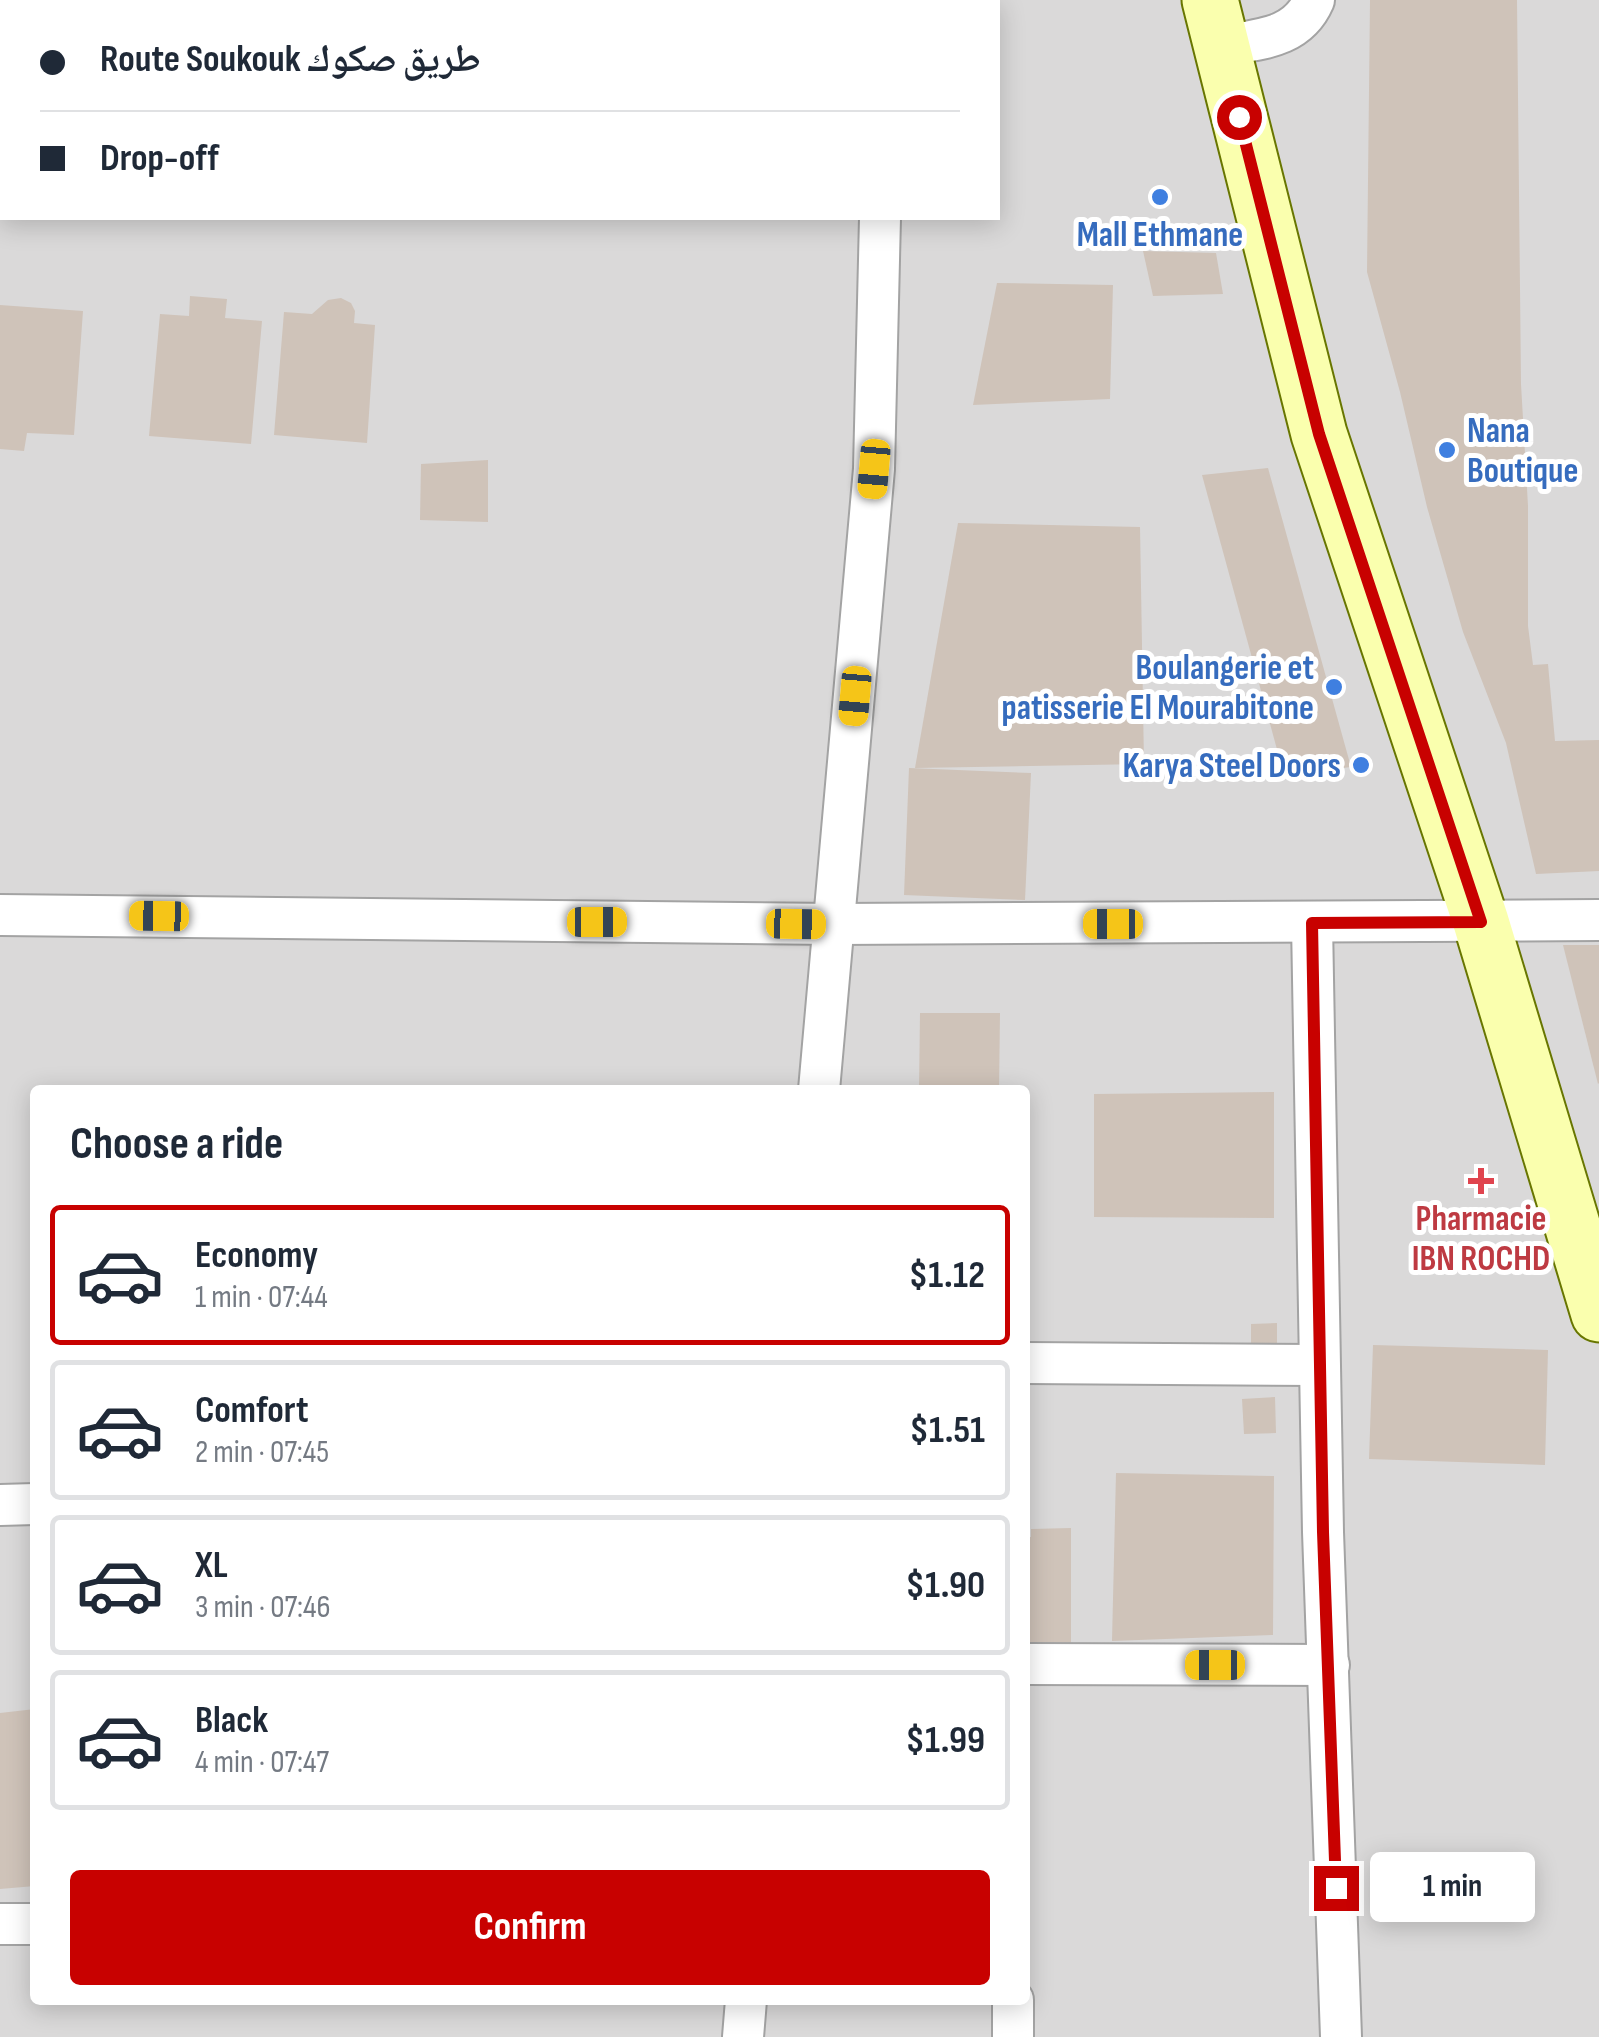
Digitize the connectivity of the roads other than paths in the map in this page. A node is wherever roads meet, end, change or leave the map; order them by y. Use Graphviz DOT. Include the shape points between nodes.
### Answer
graph roads {
  1 [pos="1314,0"];
  2 [pos="1216,23"];
  3 [pos="880,220"];
  4 [pos="0,914"];
  5 [pos="1599,920"];
  6 [pos="1481,922"];
  7 [pos="1312,923"];
  8 [pos="836,924"];
  9 [pos="820,1085"];
  10 [pos="1599,1314"];
  11 [pos="1030,1363"];
  12 [pos="1320,1364"];
  13 [pos="30,1504"];
  14 [pos="0,1505"];
  15 [pos="1030,1664"];
  16 [pos="1329,1666"];
  17 [pos="0,1924"];
  18 [pos="30,1924"];
  19 [pos="746,2005"];
  20 [pos="1013,2005"];
  21 [pos="744,2037"];
  22 [pos="1013,2037"];
  23 [pos="1342,2037"];
  1 -- 2 [label="street" via="1307,17 1286,34"];
  2 -- 6 [label="street" via="1319,434"];
  3 -- 8 [label="street" via="874,469"];
  4 -- 8 [label="street"];
  5 -- 6 [label="street"];
  6 -- 7 [label="street"];
  6 -- 10 [label="street"];
  7 -- 8 [label="street"];
  7 -- 12 [label="street"];
  8 -- 9 [label="street"];
  11 -- 12 [label="street"];
  12 -- 16 [label="street"];
  13 -- 14 [label="street"];
  15 -- 16 [label="street"];
  16 -- 23 [label="street"];
  17 -- 18 [label="street"];
  19 -- 21 [label="street"];
  20 -- 22 [label="street"];
}
